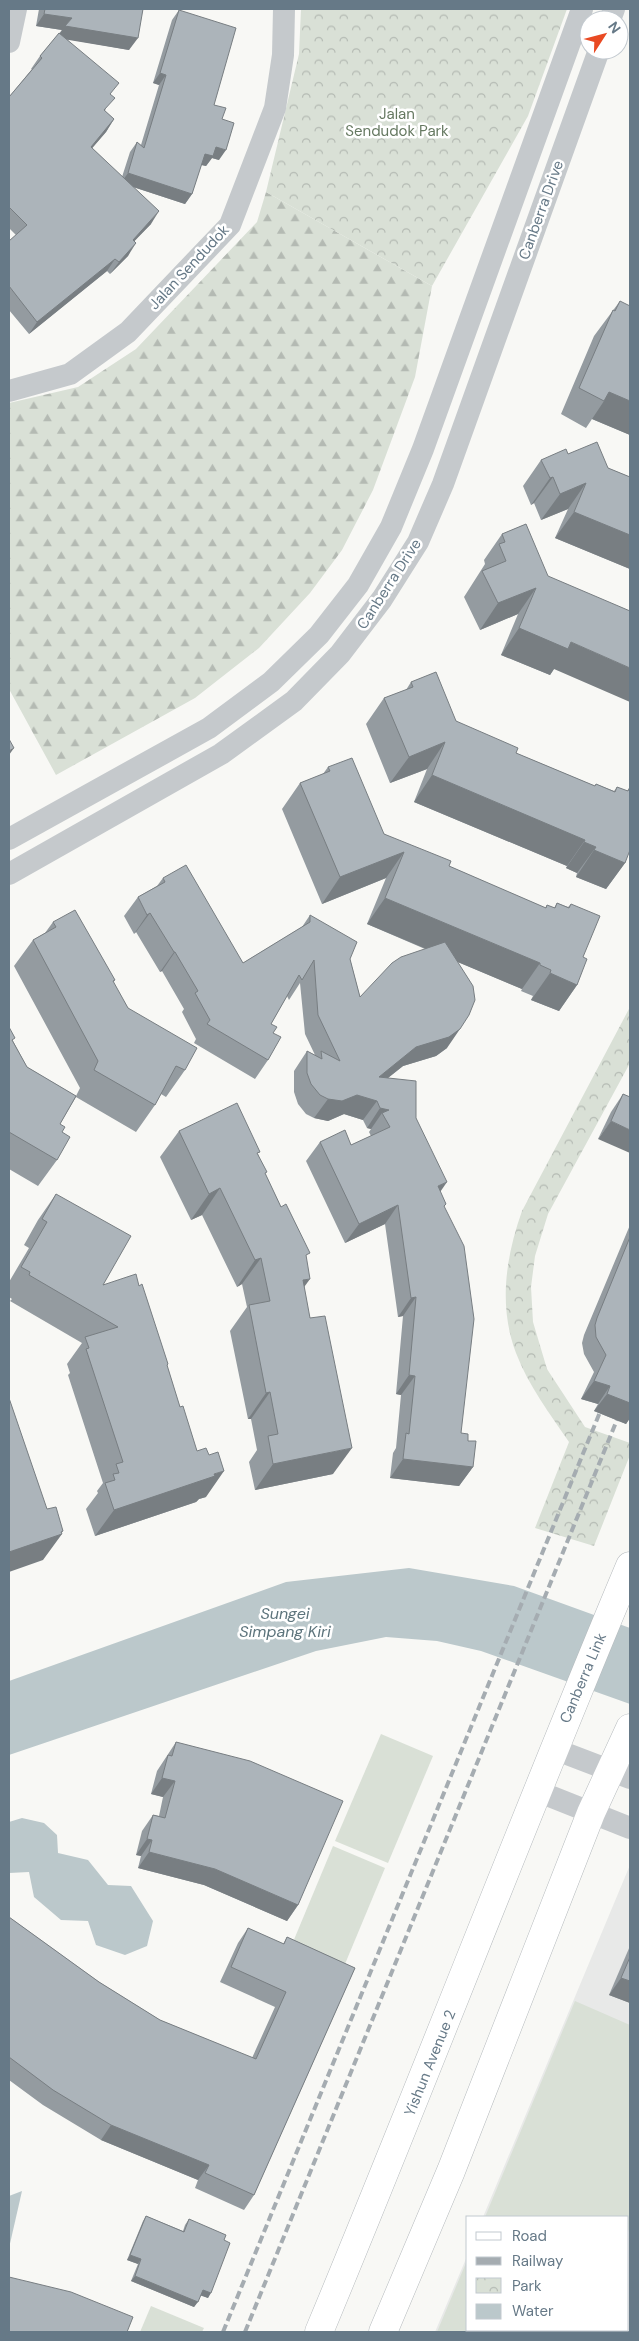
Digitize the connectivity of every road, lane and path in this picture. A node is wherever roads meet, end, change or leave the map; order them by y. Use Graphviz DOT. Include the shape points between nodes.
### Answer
graph roads {
  1 [pos="16,9"];
  2 [pos="284,9"];
  3 [pos="582,9"];
  4 [pos="9,42"];
  5 [pos="595,60"];
  6 [pos="9,391"];
  7 [pos="9,839"];
  8 [pos="9,874"];
  9 [pos="630,1566"];
  10 [pos="630,1728"];
  11 [pos="556,1742"];
  12 [pos="620,1769"];
  13 [pos="537,1792"];
  14 [pos="591,1813"];
  15 [pos="630,1828"];
  16 [pos="319,2332"];
  17 [pos="383,2332"];
  1 -- 4 [label="street"];
  2 -- 6 [label="street, Jalan Sendudok" via="283,55 275,108 230,225 128,332 70,374"];
  3 -- 7 [label="street, Canberra Drive" via="423,450 391,526 358,586 319,635 271,682 209,728"];
  5 -- 8 [label="street, Canberra Drive" via="443,484 418,542 382,599 340,654 294,701 221,754"];
  9 -- 11 [label="main road, Canberra Link"];
  10 -- 12 [label="main road"];
  11 -- 12 [label="street"];
  11 -- 13 [label="main road, Canberra Link"];
  12 -- 14 [label="main road"];
  13 -- 14 [label="street"];
  13 -- 16 [label="main road, Yishun Avenue 2" via="396,2148"];
  14 -- 15 [label="street"];
  14 -- 17 [label="main road" via="451,2171"];
}
